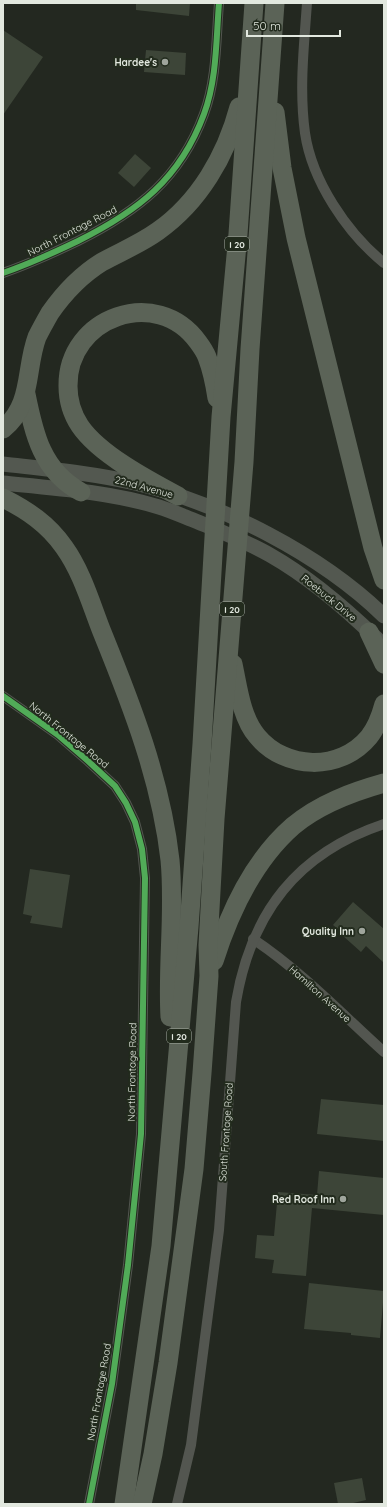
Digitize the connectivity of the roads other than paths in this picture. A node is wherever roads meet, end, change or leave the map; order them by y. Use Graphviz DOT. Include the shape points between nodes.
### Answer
graph roads {
  1 [pos="219,3"];
  2 [pos="254,3"];
  3 [pos="275,3"];
  4 [pos="307,3"];
  5 [pos="249,71"];
  6 [pos="269,71"];
  7 [pos="384,263"];
  8 [pos="3,273"];
  9 [pos="26,394"];
  10 [pos="221,417"];
  11 [pos="3,429"];
  12 [pos="3,464"];
  13 [pos="54,470"];
  14 [pos="3,483"];
  15 [pos="82,492"];
  16 [pos="178,496"];
  17 [pos="3,498"];
  18 [pos="278,539"];
  19 [pos="270,555"];
  20 [pos="384,580"];
  21 [pos="384,616"];
  22 [pos="369,632"];
  23 [pos="229,644"];
  24 [pos="384,646"];
  25 [pos="384,664"];
  26 [pos="3,696"];
  27 [pos="384,704"];
  28 [pos="384,783"];
  29 [pos="384,824"];
  30 [pos="253,939"];
  31 [pos="209,976"];
  32 [pos="384,1052"];
  33 [pos="173,1100"];
  34 [pos="89,1504"];
  35 [pos="124,1504"];
  36 [pos="142,1504"];
  37 [pos="177,1504"];
  1 -- 8 [label="street, North Frontage Road" via="215,63 204,113 191,143 169,176 148,198 124,216 64,248"];
  2 -- 5 [label="highway, I 20"];
  3 -- 6 [label="highway, I 20"];
  4 -- 7 [label="street" via="302,103 309,152 330,200 343,221 358,240"];
  5 -- 9 [label="highway" via="228,140 198,194 177,217 157,232 101,263 66,291 37,337"];
  5 -- 10 [label="highway, I 20" via="238,234"];
  6 -- 20 [label="highway" via="282,168 296,238"];
  6 -- 23 [label="highway, I 20" via="244,462"];
  9 -- 11 [label="highway" via="14,418"];
  9 -- 13 [label="highway" via="34,434"];
  10 -- 16 [label="highway" via="207,356 194,336 175,321 150,313 122,315 95,328 84,338 77,350 68,377 68,394 72,411 80,426 93,441 138,475"];
  10 -- 33 [label="highway, I 20" via="199,776"];
  12 -- 13 [label="main road, 22nd Avenue"];
  13 -- 15 [label="highway" via="62,479"];
  13 -- 16 [label="main road, 22nd Avenue" via="94,475"];
  14 -- 15 [label="main road, 22nd Avenue"];
  15 -- 19 [label="main road, 22nd Avenue" via="158,507 224,532"];
  16 -- 18 [label="main road, 22nd Avenue"];
  17 -- 33 [label="highway" via="33,514 50,530 64,547 77,570 130,702 151,763 170,861 169,1006"];
  18 -- 21 [label="main road, Roebuck Drive" via="346,584"];
  19 -- 22 [label="main road, Roebuck Drive" via="309,581"];
  22 -- 24 [label="main road, Roebuck Drive"];
  22 -- 25 [label="highway"];
  23 -- 27 [label="highway" via="242,704 252,730 272,749 295,760 306,763 322,762 354,751 370,736"];
  23 -- 31 [label="highway, I 20" via="214,827 208,945"];
  26 -- 34 [label="street, North Frontage Road" via="58,735 114,786 135,822 142,849 145,878 141,1134 127,1273 112,1384"];
  28 -- 31 [label="highway" via="326,805 294,826 280,839 240,893"];
  29 -- 30 [label="street, South Frontage Road" via="366,830 324,852 299,873 278,896"];
  30 -- 32 [label="street, Hamilton Avenue" via="299,975"];
  30 -- 37 [label="street, South Frontage Road" via="236,1002 218,1230 191,1445"];
  31 -- 36 [label="highway, I 20" via="193,1176 168,1363"];
  33 -- 35 [label="highway, I 20" via="160,1246"];
}
